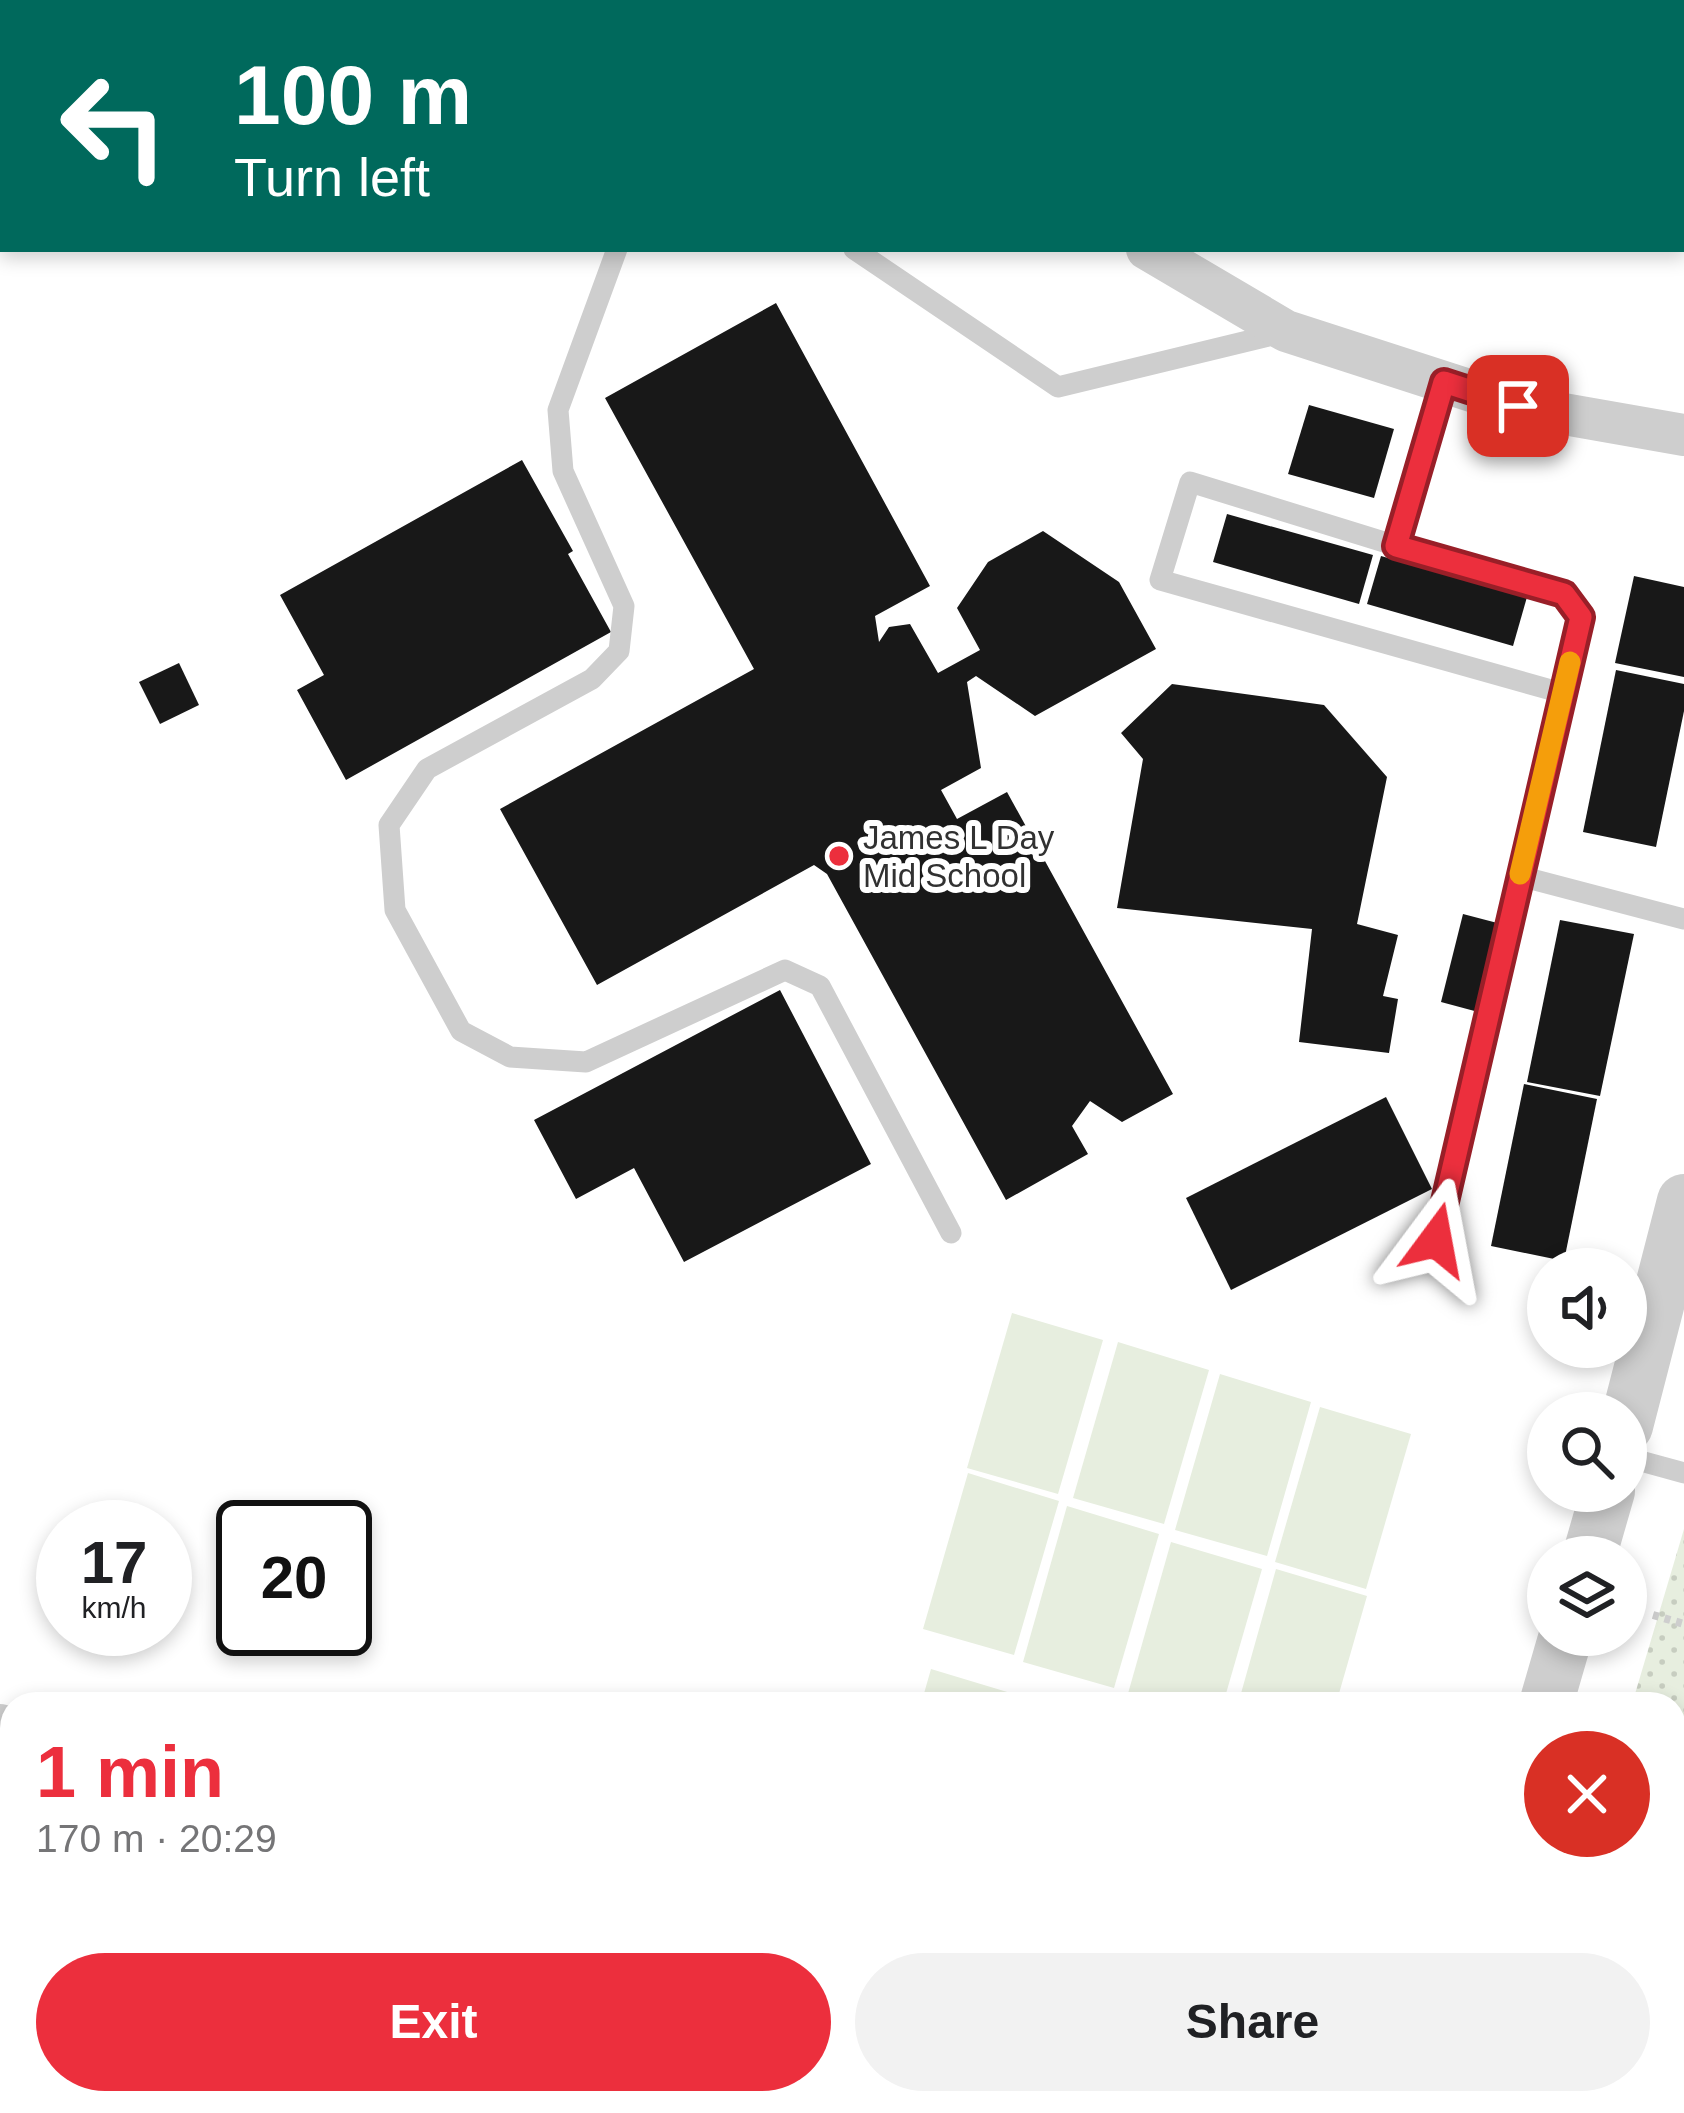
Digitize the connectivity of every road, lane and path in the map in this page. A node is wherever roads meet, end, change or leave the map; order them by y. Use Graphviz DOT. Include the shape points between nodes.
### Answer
graph roads {
  1 [pos="616,252"];
  2 [pos="858,252"];
  3 [pos="1152,252"];
  4 [pos="1286,331"];
  5 [pos="1444,382"];
  6 [pos="1684,435"];
  7 [pos="1396,546"];
  8 [pos="1562,693"];
  9 [pos="1520,876"];
  10 [pos="1684,920"];
  11 [pos="1684,1201"];
  12 [pos="951,1233"];
  13 [pos="1436,1240"];
  14 [pos="1635,1392"];
  15 [pos="1647,1462"];
  16 [pos="1684,1472"];
  17 [pos="1653,1615"];
  18 [pos="1684,1624"];
  19 [pos="1560,1656"];
  20 [pos="1549,1692"];
  1 -- 12 [label="lane" via="558,410 563,472 624,606 619,651 592,679 427,769 388,825 395,910 461,1030 510,1057 586,1062 785,970 820,986"];
  2 -- 4 [label="lane" via="1058,387"];
  3 -- 4 [label="street"];
  4 -- 5 [label="street"];
  5 -- 6 [label="street" via="1518,406"];
  5 -- 7 [label="lane"];
  7 -- 8 [label="lane" via="1564,594 1581,617"];
  7 -- 8 [label="lane" via="1190,482 1160,580"];
  8 -- 9 [label="lane"];
  9 -- 10 [label="lane"];
  9 -- 13 [label="lane"];
  11 -- 14 [label="street"];
  15 -- 16 [label="lane"];
  17 -- 18 [label="path"];
  19 -- 20 [label="street"];
}
